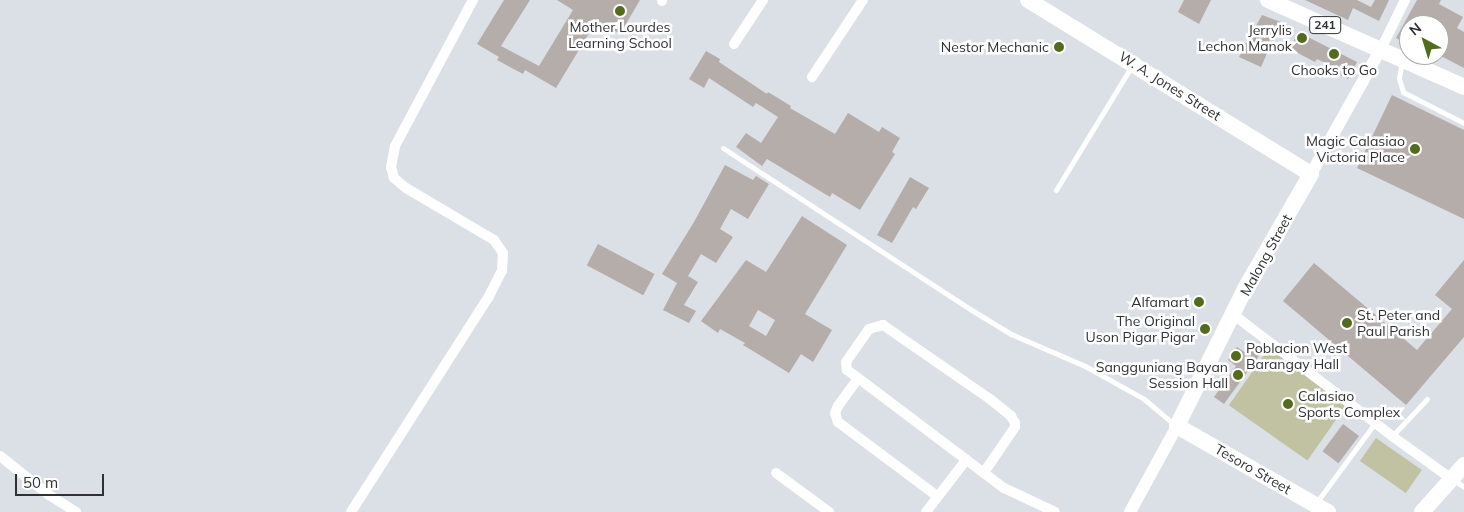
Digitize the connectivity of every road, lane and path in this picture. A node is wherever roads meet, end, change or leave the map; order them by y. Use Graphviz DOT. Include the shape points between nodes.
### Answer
graph roads {
  1 [pos="473,0"];
  2 [pos="763,0"];
  3 [pos="863,0"];
  4 [pos="1028,0"];
  5 [pos="1268,0"];
  6 [pos="1405,0"];
  7 [pos="734,44"];
  8 [pos="1381,49"];
  9 [pos="1399,58"];
  10 [pos="1133,63"];
  11 [pos="1402,65"];
  12 [pos="1414,65"];
  13 [pos="812,77"];
  14 [pos="1464,87"];
  15 [pos="1464,123"];
  16 [pos="724,148"];
  17 [pos="1311,174"];
  18 [pos="1056,190"];
  19 [pos="1234,314"];
  20 [pos="858,378"];
  21 [pos="1427,399"];
  22 [pos="1376,424"];
  23 [pos="1177,426"];
  24 [pos="1392,436"];
  25 [pos="0,456"];
  26 [pos="966,460"];
  27 [pos="1464,465"];
  28 [pos="985,471"];
  29 [pos="776,473"];
  30 [pos="1459,483"];
  31 [pos="937,496"];
  32 [pos="1322,508"];
  33 [pos="76,512"];
  34 [pos="351,512"];
  35 [pos="829,512"];
  36 [pos="926,512"];
  37 [pos="1055,512"];
  38 [pos="1130,512"];
  39 [pos="1422,512"];
  1 -- 34 [label="street" via="396,146 391,167 394,178 406,188 494,240 503,253 502,271"];
  2 -- 7 [label="street"];
  3 -- 13 [label="street"];
  4 -- 10 [label="main road, W. A. Jones Street"];
  5 -- 8 [label="main road, 241"];
  6 -- 8 [label="street, Malong Street"];
  8 -- 9 [label="main road, 241"];
  8 -- 17 [label="street, Malong Street"];
  10 -- 17 [label="main road, W. A. Jones Street"];
  10 -- 18 [label="lane"];
  11 -- 15 [label="lane" via="1399,78 1402,92"];
  12 -- 14 [label="main road, 241"];
  16 -- 23 [label="lane" via="970,310 1011,334 1084,366 1144,399"];
  17 -- 19 [label="main road, Malong Street"];
  19 -- 22 [label="street"];
  19 -- 23 [label="main road, Malong Street"];
  20 -- 26 [label="street"];
  20 -- 28 [label="street" via="848,370 846,362 869,330 883,325 990,399 1016,423"];
  20 -- 31 [label="street" via="838,406 838,422"];
  21 -- 24 [label="lane"];
  22 -- 24 [label="street"];
  22 -- 32 [label="lane"];
  23 -- 32 [label="main road, Tesoro Street"];
  23 -- 38 [label="street, Malong Street"];
  24 -- 30 [label="street"];
  25 -- 33 [label="street"];
  26 -- 28 [label="street"];
  26 -- 31 [label="street"];
  27 -- 30 [label="main road"];
  28 -- 37 [label="street" via="1013,493 1026,496"];
  29 -- 35 [label="street"];
  30 -- 39 [label="main road"];
  31 -- 36 [label="street"];
}
